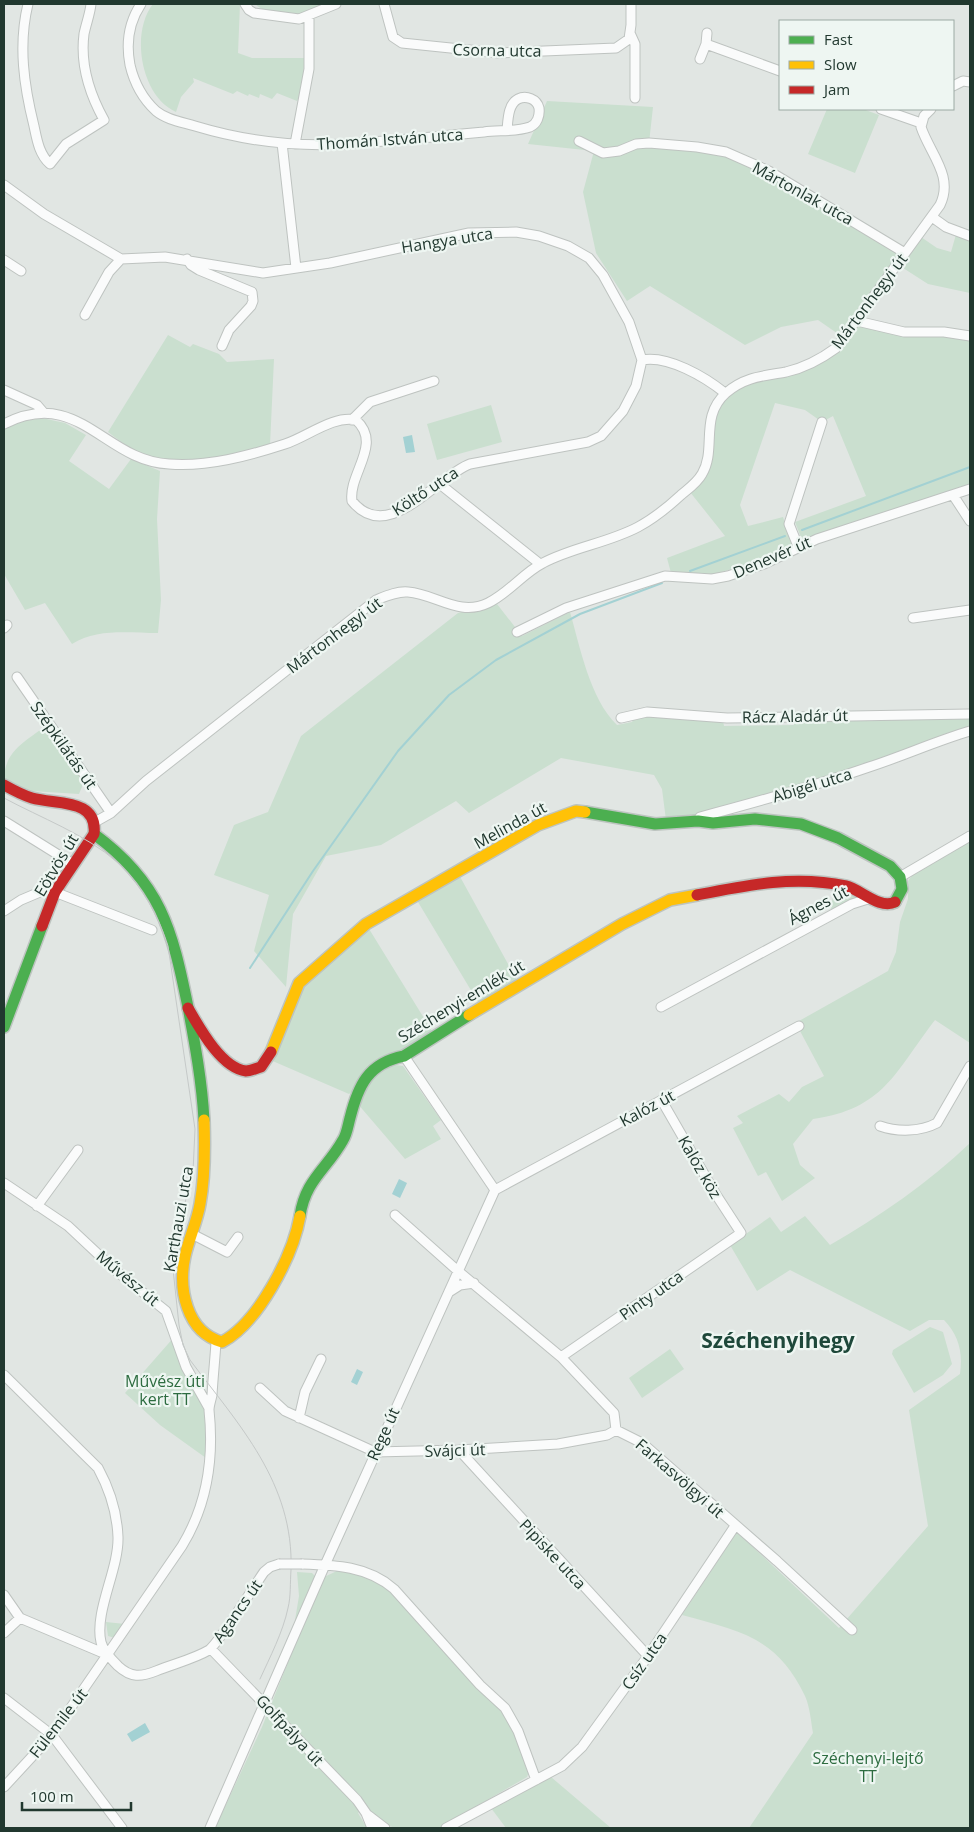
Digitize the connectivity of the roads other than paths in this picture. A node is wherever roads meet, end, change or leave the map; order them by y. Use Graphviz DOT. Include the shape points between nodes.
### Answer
graph roads {
  1 [pos="28,4"];
  2 [pos="92,4"];
  3 [pos="141,4"];
  4 [pos="245,4"];
  5 [pos="336,4"];
  6 [pos="384,4"];
  7 [pos="631,4"];
  8 [pos="309,16"];
  9 [pos="630,33"];
  10 [pos="707,33"];
  11 [pos="706,44"];
  12 [pos="700,59"];
  13 [pos="779,71"];
  14 [pos="970,82"];
  15 [pos="954,86"];
  16 [pos="635,98"];
  17 [pos="884,110"];
  18 [pos="930,110"];
  19 [pos="921,122"];
  20 [pos="506,130"];
  21 [pos="579,141"];
  22 [pos="282,143"];
  23 [pos="295,144"];
  24 [pos="4,185"];
  25 [pos="932,217"];
  26 [pos="970,236"];
  27 [pos="905,253"];
  28 [pos="121,259"];
  29 [pos="187,259"];
  30 [pos="4,260"];
  31 [pos="296,268"];
  32 [pos="21,271"];
  33 [pos="85,316"];
  34 [pos="857,320"];
  35 [pos="970,336"];
  36 [pos="222,346"];
  37 [pos="642,360"];
  38 [pos="434,381"];
  39 [pos="4,390"];
  40 [pos="725,393"];
  41 [pos="43,412"];
  42 [pos="352,420"];
  43 [pos="822,422"];
  44 [pos="4,424"];
  45 [pos="441,485"];
  46 [pos="970,490"];
  47 [pos="952,495"];
  48 [pos="970,521"];
  49 [pos="798,546"];
  50 [pos="540,564"];
  51 [pos="970,610"];
  52 [pos="913,618"];
  53 [pos="517,632"];
  54 [pos="17,677"];
  55 [pos="970,714"];
  56 [pos="621,718"];
  57 [pos="970,731"];
  58 [pos="4,785"];
  59 [pos="111,813"];
  60 [pos="4,821"];
  61 [pos="698,821"];
  62 [pos="94,822"];
  63 [pos="94,834"];
  64 [pos="970,836"];
  65 [pos="73,864"];
  66 [pos="900,877"];
  67 [pos="55,892"];
  68 [pos="871,898"];
  69 [pos="4,911"];
  70 [pos="152,930"];
  71 [pos="661,1006"];
  72 [pos="188,1008"];
  73 [pos="799,1026"];
  74 [pos="4,1027"];
  75 [pos="404,1056"];
  76 [pos="970,1066"];
  77 [pos="662,1101"];
  78 [pos="880,1126"];
  79 [pos="78,1150"];
  80 [pos="4,1183"];
  81 [pos="494,1190"];
  82 [pos="37,1206"];
  83 [pos="395,1215"];
  84 [pos="741,1233"];
  85 [pos="192,1234"];
  86 [pos="238,1237"];
  87 [pos="458,1271"];
  88 [pos="474,1283"];
  89 [pos="448,1292"];
  90 [pos="216,1342"];
  91 [pos="561,1357"];
  92 [pos="321,1358"];
  93 [pos="4,1376"];
  94 [pos="260,1388"];
  95 [pos="209,1408"];
  96 [pos="299,1418"];
  97 [pos="616,1430"];
  98 [pos="459,1450"];
  99 [pos="375,1452"];
  100 [pos="736,1526"];
  101 [pos="324,1565"];
  102 [pos="4,1596"];
  103 [pos="20,1618"];
  104 [pos="852,1630"];
  105 [pos="4,1633"];
  106 [pos="211,1649"];
  107 [pos="108,1655"];
  108 [pos="648,1656"];
  109 [pos="4,1698"];
  110 [pos="266,1704"];
  111 [pos="52,1735"];
  112 [pos="536,1780"];
  113 [pos="4,1787"];
  114 [pos="366,1813"];
  115 [pos="122,1828"];
  116 [pos="210,1828"];
  117 [pos="372,1828"];
  118 [pos="385,1828"];
  119 [pos="446,1828"];
  1 -- 2 [label="street" via="23,45 26,94 39,148 50,164 66,144 104,120 95,104 84,69 84,35"];
  3 -- 22 [label="street, Thomán István utca" via="131,24 129,59 138,88 156,111 213,132"];
  4 -- 8 [label="street" via="254,13 299,19"];
  5 -- 8 [label="street"];
  6 -- 9 [label="street, Csorna utca" via="393,37 402,43 422,47 499,53 616,48 624,44"];
  7 -- 9 [label="street"];
  8 -- 23 [label="street" via="309,70"];
  9 -- 16 [label="street" via="635,44"];
  10 -- 11 [label="street"];
  11 -- 12 [label="street"];
  11 -- 13 [label="street"];
  14 -- 15 [label="street"];
  17 -- 19 [label="street"];
  18 -- 19 [label="street"];
  19 -- 25 [label="street, Mártonhegyi út" via="923,135 939,165 945,185 943,199"];
  20 -- 23 [label="street, Thomán István utca" via="344,144"];
  21 -- 27 [label="street, Mártonlak utca" via="602,153 649,143 726,152 768,170"];
  22 -- 23 [label="street, Thomán István utca"];
  22 -- 31 [label="street"];
  24 -- 28 [label="street" via="42,213"];
  25 -- 26 [label="street" via="946,227"];
  25 -- 27 [label="street, Mártonhegyi út"];
  27 -- 34 [label="street, Mártonhegyi út"];
  28 -- 29 [label="street, Hangya utca"];
  28 -- 33 [label="street" via="109,272"];
  29 -- 31 [label="street, Hangya utca" via="263,273"];
  29 -- 36 [label="street" via="199,270 252,292 251,306 229,330"];
  30 -- 32 [label="street"];
  31 -- 37 [label="street, Hangya utca" via="469,233 495,231 539,236 568,246 593,263 621,306"];
  34 -- 35 [label="street" via="904,332"];
  34 -- 40 [label="street, Mártonhegyi út" via="836,348 819,361 787,372 755,376"];
  37 -- 40 [label="street" via="668,360"];
  37 -- 45 [label="street, Költő utca" via="631,397 616,420 600,436 568,447 470,464 453,472"];
  38 -- 42 [label="street" via="370,402"];
  39 -- 41 [label="street" via="36,405"];
  40 -- 50 [label="street, Mártonhegyi út" via="713,411 705,469 694,484 639,527"];
  41 -- 42 [label="street" via="71,418 151,462 180,465 210,463 263,451 303,438 341,419"];
  41 -- 44 [label="street"];
  42 -- 45 [label="street, Költő utca" via="364,429 367,443 351,486 352,501 357,507 373,516 393,514"];
  43 -- 49 [label="street" via="789,524"];
  45 -- 50 [label="street"];
  46 -- 47 [label="street, Denevér út"];
  47 -- 48 [label="street"];
  47 -- 49 [label="street, Denevér út"];
  49 -- 53 [label="street, Denevér út" via="764,564 728,576 712,579 665,576 566,608"];
  50 -- 59 [label="street, Mártonhegyi út" via="516,585 482,605 455,607 425,595 407,592 376,600 146,781"];
  51 -- 52 [label="street"];
  54 -- 59 [label="street, Szépkilátás út"];
  55 -- 56 [label="street, Rácz Aladár út" via="727,718 647,712"];
  57 -- 61 [label="street, Abigél utca" via="846,775 700,817"];
  58 -- 62 [label="street" via="32,798 75,805 89,813"];
  59 -- 62 [label="street, Eötvös út"];
  60 -- 65 [label="street"];
  61 -- 66 [label="street, Melinda út" via="766,819 801,824 864,851 890,866"];
  61 -- 72 [label="street, Melinda út" via="655,824 576,811 538,825 366,924 326,957 299,983 268,1060 253,1070 246,1071 233,1065 206,1041"];
  62 -- 63 [label="street, Eötvös út"];
  63 -- 65 [label="street, Eötvös út"];
  63 -- 72 [label="street, Karthauzi utca" via="125,860 158,905 170,929"];
  64 -- 66 [label="street"];
  65 -- 67 [label="street, Eötvös út"];
  66 -- 68 [label="street, Ágnes út" via="902,889 897,901 887,904"];
  67 -- 69 [label="street" via="46,889"];
  67 -- 70 [label="street"];
  67 -- 74 [label="street, Eötvös út"];
  68 -- 71 [label="street, Ágnes út" via="852,904"];
  68 -- 75 [label="street, Széchenyi-emlék út" via="837,883 797,880 765,882 670,900 614,929"];
  72 -- 85 [label="street, Karthauzi utca" via="203,1103 205,1142 200,1202"];
  73 -- 77 [label="street, Kalóz út"];
  75 -- 81 [label="street"];
  75 -- 90 [label="street, Széchenyi-emlék út" via="393,1058 373,1070 357,1089 344,1139 301,1200 298,1224 267,1294 235,1335 229,1340"];
  76 -- 78 [label="street" via="937,1123 919,1129"];
  77 -- 81 [label="street, Kalóz út"];
  77 -- 84 [label="street, Kalóz köz" via="714,1193"];
  79 -- 82 [label="street"];
  80 -- 82 [label="street, Művész út"];
  81 -- 87 [label="street, Rege út"];
  82 -- 95 [label="street, Művész út" via="74,1231 115,1270 166,1311 186,1367"];
  83 -- 87 [label="street, Farkasvölgyi út"];
  84 -- 91 [label="street, Pinty utca"];
  85 -- 86 [label="street" via="227,1252"];
  85 -- 90 [label="street, Karthauzi utca" via="183,1264 185,1296 195,1325"];
  87 -- 88 [label="street, Farkasvölgyi út"];
  87 -- 89 [label="street, Rege út"];
  88 -- 89 [label="street" via="460,1285"];
  88 -- 91 [label="street, Farkasvölgyi út"];
  89 -- 99 [label="street, Rege út"];
  90 -- 95 [label="street"];
  91 -- 97 [label="street, Farkasvölgyi út" via="614,1413"];
  92 -- 96 [label="street" via="305,1392"];
  93 -- 107 [label="street, Agancs út" via="98,1468 108,1486 118,1538 101,1618 101,1642"];
  94 -- 96 [label="street, Svájci út" via="285,1411"];
  95 -- 107 [label="street" via="208,1474 196,1518 182,1546"];
  96 -- 99 [label="street, Svájci út"];
  97 -- 98 [label="street, Svájci út" via="558,1444"];
  97 -- 100 [label="street, Farkasvölgyi út" via="642,1443"];
  98 -- 99 [label="street, Svájci út"];
  98 -- 108 [label="street, Pipiske utca"];
  99 -- 101 [label="street, Rege út"];
  100 -- 104 [label="street, Farkasvölgyi út"];
  100 -- 108 [label="street, Csíz utca"];
  101 -- 106 [label="street, Agancs út, bridge" via="279,1564 270,1567"];
  101 -- 110 [label="street, Rege út"];
  101 -- 112 [label="street, Agancs út" via="374,1575 394,1590 505,1708 518,1731"];
  102 -- 103 [label="street"];
  103 -- 105 [label="street"];
  103 -- 107 [label="street"];
  106 -- 107 [label="street, Agancs út" via="137,1676 126,1673"];
  106 -- 110 [label="street, Golfpálya út"];
  107 -- 111 [label="street, Fülemile út"];
  108 -- 112 [label="street, Csíz utca" via="578,1752 562,1766"];
  109 -- 111 [label="street"];
  110 -- 114 [label="street, Golfpálya út"];
  110 -- 116 [label="street, Rege út"];
  111 -- 113 [label="street, Fülemile út"];
  111 -- 115 [label="street"];
  112 -- 119 [label="street, Csíz utca"];
  114 -- 117 [label="street, Golfpálya út"];
  114 -- 118 [label="street, Golfpálya út"];
}
